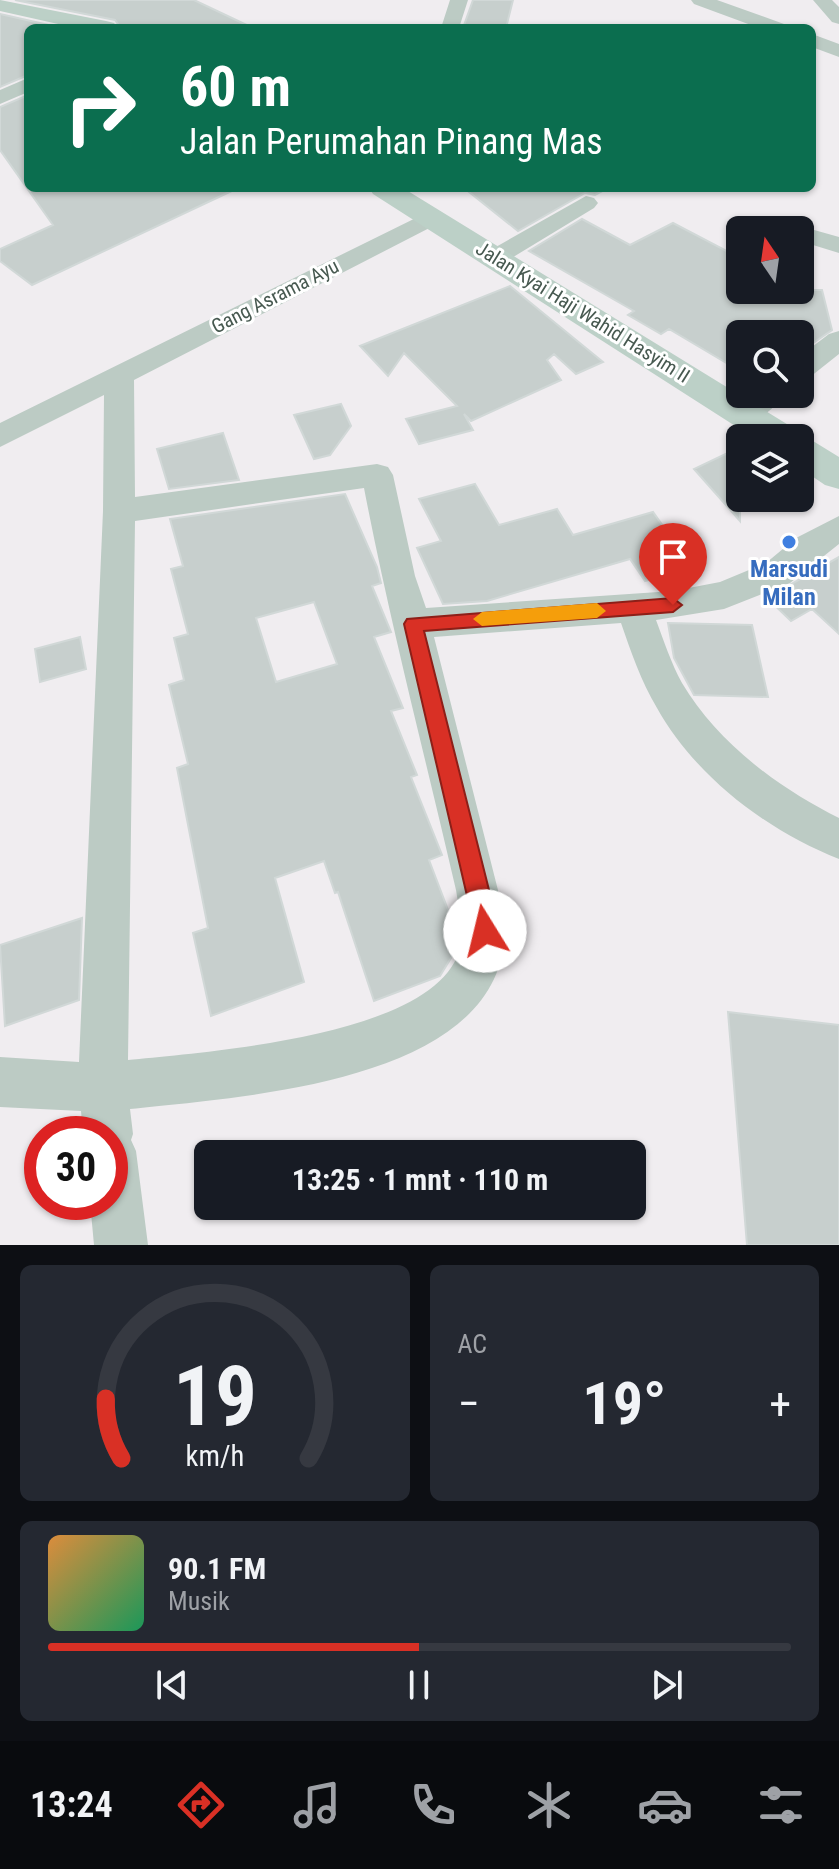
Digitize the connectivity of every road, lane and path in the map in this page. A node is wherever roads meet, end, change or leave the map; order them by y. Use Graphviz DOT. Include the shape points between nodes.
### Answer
graph roads {
  1 [pos="459,0"];
  2 [pos="700,0"];
  3 [pos="822,0"];
  4 [pos="0,4"];
  5 [pos="839,18"];
  6 [pos="88,24"];
  7 [pos="451,24"];
  8 [pos="766,24"];
  9 [pos="816,42"];
  10 [pos="839,51"];
  11 [pos="24,86"];
  12 [pos="0,98"];
  13 [pos="390,192"];
  14 [pos="586,203"];
  15 [pos="432,217"];
  16 [pos="814,237"];
  17 [pos="839,245"];
  18 [pos="496,257"];
  19 [pos="839,340"];
  20 [pos="814,359"];
  21 [pos="119,377"];
  22 [pos="726,387"];
  23 [pos="0,436"];
  24 [pos="814,459"];
  25 [pos="839,475"];
  26 [pos="119,511"];
  27 [pos="839,528"];
  28 [pos="633,608"];
  29 [pos="413,624"];
  30 [pos="839,839"];
  31 [pos="0,1082"];
  32 [pos="103,1086"];
  33 [pos="106,1116"];
  34 [pos="118,1220"];
  35 [pos="121,1245"];
  1 -- 7 [label="street"];
  2 -- 8 [label="street"];
  3 -- 5 [label="street"];
  4 -- 6 [label="street"];
  9 -- 10 [label="street"];
  11 -- 12 [label="street"];
  13 -- 15 [label="street, Jalan Kyai Haji Wahid Hasyim II"];
  14 -- 18 [label="street"];
  15 -- 18 [label="street, Jalan Kyai Haji Wahid Hasyim II"];
  15 -- 21 [label="street, Gang Asrama Ayu"];
  16 -- 17 [label="street"];
  18 -- 22 [label="street, Jalan Kyai Haji Wahid Hasyim II"];
  19 -- 20 [label="street"];
  21 -- 23 [label="street, Gang Asrama Ayu"];
  21 -- 26 [label="street"];
  24 -- 25 [label="street"];
  26 -- 29 [label="street" via="377,475"];
  26 -- 32 [label="street"];
  27 -- 28 [label="street" via="754,585 673,605"];
  28 -- 29 [label="street"];
  28 -- 30 [label="street" via="677,708 702,737 753,790"];
  29 -- 32 [label="street" via="478,890 485,931 476,968 453,999 370,1046 288,1065"];
  31 -- 32 [label="street"];
  32 -- 33 [label="street"];
  34 -- 35 [label="street"];
}
